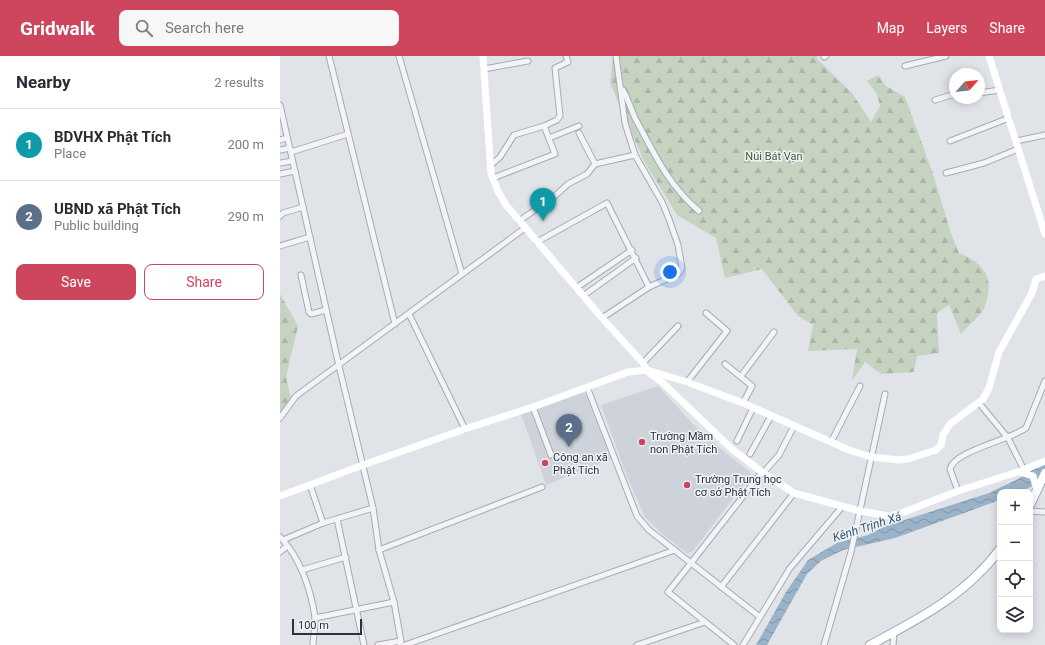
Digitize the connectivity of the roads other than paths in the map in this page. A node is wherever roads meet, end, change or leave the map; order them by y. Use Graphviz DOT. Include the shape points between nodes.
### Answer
graph roads {
  1 [pos="329,56"];
  2 [pos="399,56"];
  3 [pos="483,56"];
  4 [pos="566,56"];
  5 [pos="616,56"];
  6 [pos="946,56"];
  7 [pos="989,56"];
  8 [pos="528,61"];
  9 [pos="905,66"];
  10 [pos="484,69"];
  11 [pos="622,87"];
  12 [pos="1000,90"];
  13 [pos="985,92"];
  14 [pos="949,96"];
  15 [pos="936,100"];
  16 [pos="280,105"];
  17 [pos="1009,118"];
  18 [pos="544,126"];
  19 [pos="579,126"];
  20 [pos="579,133"];
  21 [pos="348,134"];
  22 [pos="1045,135"];
  23 [pos="287,138"];
  24 [pos="549,138"];
  25 [pos="280,140"];
  26 [pos="950,141"];
  27 [pos="1016,141"];
  28 [pos="1018,149"];
  29 [pos="280,150"];
  30 [pos="290,150"];
  31 [pos="635,156"];
  32 [pos="292,160"];
  33 [pos="280,163"];
  34 [pos="595,164"];
  35 [pos="491,165"];
  36 [pos="295,171"];
  37 [pos="946,173"];
  38 [pos="280,174"];
  39 [pos="493,178"];
  40 [pos="303,207"];
  41 [pos="699,210"];
  42 [pos="280,216"];
  43 [pos="519,221"];
  44 [pos="525,228"];
  45 [pos="1045,234"];
  46 [pos="310,238"];
  47 [pos="537,242"];
  48 [pos="280,246"];
  49 [pos="632,250"];
  50 [pos="636,258"];
  51 [pos="462,274"];
  52 [pos="301,275"];
  53 [pos="1045,276"];
  54 [pos="650,287"];
  55 [pos="576,288"];
  56 [pos="584,296"];
  57 [pos="326,310"];
  58 [pos="706,313"];
  59 [pos="409,314"];
  60 [pos="602,318"];
  61 [pos="395,324"];
  62 [pos="678,326"];
  63 [pos="774,332"];
  64 [pos="725,364"];
  65 [pos="339,366"];
  66 [pos="645,367"];
  67 [pos="741,376"];
  68 [pos="1045,381"];
  69 [pos="687,382"];
  70 [pos="860,386"];
  71 [pos="587,387"];
  72 [pos="885,394"];
  73 [pos="743,403"];
  74 [pos="979,403"];
  75 [pos="533,407"];
  76 [pos="753,408"];
  77 [pos="771,416"];
  78 [pos="280,418"];
  79 [pos="794,426"];
  80 [pos="464,429"];
  81 [pos="1008,438"];
  82 [pos="737,440"];
  83 [pos="831,442"];
  84 [pos="750,454"];
  85 [pos="551,455"];
  86 [pos="871,457"];
  87 [pos="1045,461"];
  88 [pos="363,465"];
  89 [pos="1022,471"];
  90 [pos="762,473"];
  91 [pos="1045,474"];
  92 [pos="310,485"];
  93 [pos="542,487"];
  94 [pos="1037,490"];
  95 [pos="958,491"];
  96 [pos="794,493"];
  97 [pos="280,496"];
  98 [pos="1033,499"];
  99 [pos="842,507"];
  100 [pos="373,508"];
  101 [pos="860,511"];
  102 [pos="1033,511"];
  103 [pos="1045,512"];
  104 [pos="337,519"];
  105 [pos="323,523"];
  106 [pos="282,539"];
  107 [pos="287,546"];
  108 [pos="378,550"];
  109 [pos="675,550"];
  110 [pos="280,552"];
  111 [pos="997,552"];
  112 [pos="346,557"];
  113 [pos="691,563"];
  114 [pos="302,570"];
  115 [pos="721,587"];
  116 [pos="394,602"];
  117 [pos="357,610"];
  118 [pos="760,617"];
  119 [pos="315,618"];
  120 [pos="705,622"];
  121 [pos="894,632"];
  122 [pos="402,644"];
  123 [pos="313,645"];
  124 [pos="364,645"];
  125 [pos="378,645"];
  126 [pos="637,645"];
  127 [pos="734,645"];
  128 [pos="743,645"];
  129 [pos="824,645"];
  130 [pos="870,645"];
  131 [pos="893,645"];
  1 -- 21 [label="street"];
  2 -- 51 [label="street"];
  3 -- 10 [label="main road"];
  4 -- 18 [label="street" via="568,62 555,68 560,116"];
  5 -- 11 [label="street"];
  6 -- 9 [label="street"];
  7 -- 12 [label="main road"];
  8 -- 10 [label="street"];
  10 -- 35 [label="main road"];
  11 -- 31 [label="street" via="625,123"];
  11 -- 41 [label="street" via="669,180 679,193"];
  12 -- 13 [label="street"];
  12 -- 17 [label="main road"];
  14 -- 15 [label="street"];
  16 -- 23 [label="street"];
  17 -- 26 [label="street"];
  17 -- 27 [label="main road"];
  18 -- 24 [label="street"];
  18 -- 35 [label="street" via="514,135 500,157"];
  19 -- 24 [label="street"];
  20 -- 34 [label="street"];
  21 -- 30 [label="street"];
  21 -- 61 [label="street"];
  22 -- 27 [label="street"];
  23 -- 25 [label="street"];
  23 -- 30 [label="street"];
  24 -- 39 [label="street" via="555,154"];
  27 -- 28 [label="main road"];
  28 -- 37 [label="street" via="984,163"];
  28 -- 45 [label="main road"];
  29 -- 30 [label="street"];
  30 -- 32 [label="street"];
  31 -- 34 [label="street"];
  31 -- 54 [label="street" via="650,179 669,219 678,244 682,268 678,274"];
  32 -- 33 [label="street"];
  32 -- 36 [label="street"];
  34 -- 43 [label="street" via="587,174 568,184 556,196"];
  35 -- 39 [label="main road"];
  36 -- 38 [label="street"];
  36 -- 40 [label="street"];
  39 -- 43 [label="main road" via="506,205"];
  40 -- 42 [label="street"];
  40 -- 46 [label="street"];
  43 -- 44 [label="main road"];
  44 -- 47 [label="main road"];
  44 -- 51 [label="street"];
  46 -- 48 [label="street"];
  46 -- 57 [label="street"];
  47 -- 49 [label="street" via="607,203"];
  47 -- 55 [label="main road"];
  49 -- 50 [label="street"];
  49 -- 55 [label="street"];
  50 -- 54 [label="street"];
  50 -- 56 [label="street"];
  51 -- 59 [label="street"];
  52 -- 57 [label="street" via="309,312 311,314"];
  53 -- 74 [label="main road" via="1035,281 1032,293 999,352 989,388"];
  54 -- 60 [label="street"];
  55 -- 56 [label="main road"];
  56 -- 60 [label="main road"];
  57 -- 65 [label="street"];
  58 -- 69 [label="street" via="727,331"];
  59 -- 61 [label="street"];
  59 -- 80 [label="street"];
  60 -- 66 [label="main road"];
  61 -- 65 [label="street"];
  62 -- 66 [label="street"];
  63 -- 67 [label="street"];
  64 -- 67 [label="street"];
  65 -- 78 [label="street" via="296,396"];
  65 -- 88 [label="street"];
  66 -- 69 [label="main road"];
  66 -- 71 [label="main road"];
  66 -- 90 [label="main road" via="732,449"];
  67 -- 73 [label="street" via="752,386"];
  68 -- 81 [label="street" via="1026,428"];
  69 -- 73 [label="main road"];
  70 -- 83 [label="street"];
  71 -- 75 [label="main road"];
  71 -- 109 [label="street" via="634,511 643,525"];
  72 -- 86 [label="street"];
  73 -- 76 [label="main road"];
  74 -- 81 [label="street"];
  74 -- 86 [label="main road" via="950,424 941,445 932,452 899,460"];
  75 -- 80 [label="main road"];
  75 -- 85 [label="street"];
  76 -- 77 [label="main road"];
  76 -- 82 [label="street"];
  77 -- 79 [label="main road"];
  77 -- 84 [label="street"];
  79 -- 83 [label="main road"];
  79 -- 90 [label="street" via="779,455"];
  80 -- 88 [label="main road"];
  81 -- 89 [label="street"];
  81 -- 95 [label="street" via="964,455 951,464 950,469"];
  83 -- 86 [label="main road"];
  86 -- 101 [label="street"];
  87 -- 89 [label="main road"];
  88 -- 92 [label="main road"];
  88 -- 100 [label="street"];
  89 -- 94 [label="main road" via="1033,476"];
  89 -- 95 [label="main road"];
  90 -- 96 [label="main road"];
  90 -- 113 [label="street"];
  91 -- 94 [label="main road"];
  92 -- 97 [label="main road"];
  92 -- 105 [label="street"];
  93 -- 108 [label="street"];
  94 -- 98 [label="main road"];
  95 -- 101 [label="main road" via="895,515"];
  96 -- 99 [label="main road"];
  96 -- 115 [label="street"];
  99 -- 101 [label="main road"];
  99 -- 118 [label="street" via="790,568"];
  100 -- 104 [label="street"];
  100 -- 108 [label="street"];
  101 -- 129 [label="street"];
  102 -- 103 [label="street"];
  104 -- 105 [label="street"];
  104 -- 112 [label="street"];
  105 -- 106 [label="street"];
  106 -- 107 [label="street"];
  107 -- 110 [label="street"];
  107 -- 114 [label="street"];
  108 -- 116 [label="street"];
  109 -- 113 [label="street"];
  109 -- 122 [label="street"];
  111 -- 121 [label="main road" via="964,589"];
  112 -- 114 [label="street"];
  112 -- 117 [label="street"];
  113 -- 115 [label="street"];
  113 -- 120 [label="street" via="668,592"];
  114 -- 119 [label="street"];
  115 -- 118 [label="street"];
  116 -- 117 [label="street"];
  116 -- 122 [label="street"];
  117 -- 119 [label="street"];
  117 -- 124 [label="street"];
  118 -- 128 [label="street"];
  119 -- 123 [label="street"];
  120 -- 126 [label="street"];
  120 -- 127 [label="street"];
  121 -- 130 [label="main road"];
  121 -- 131 [label="street"];
  122 -- 125 [label="street"];
}
